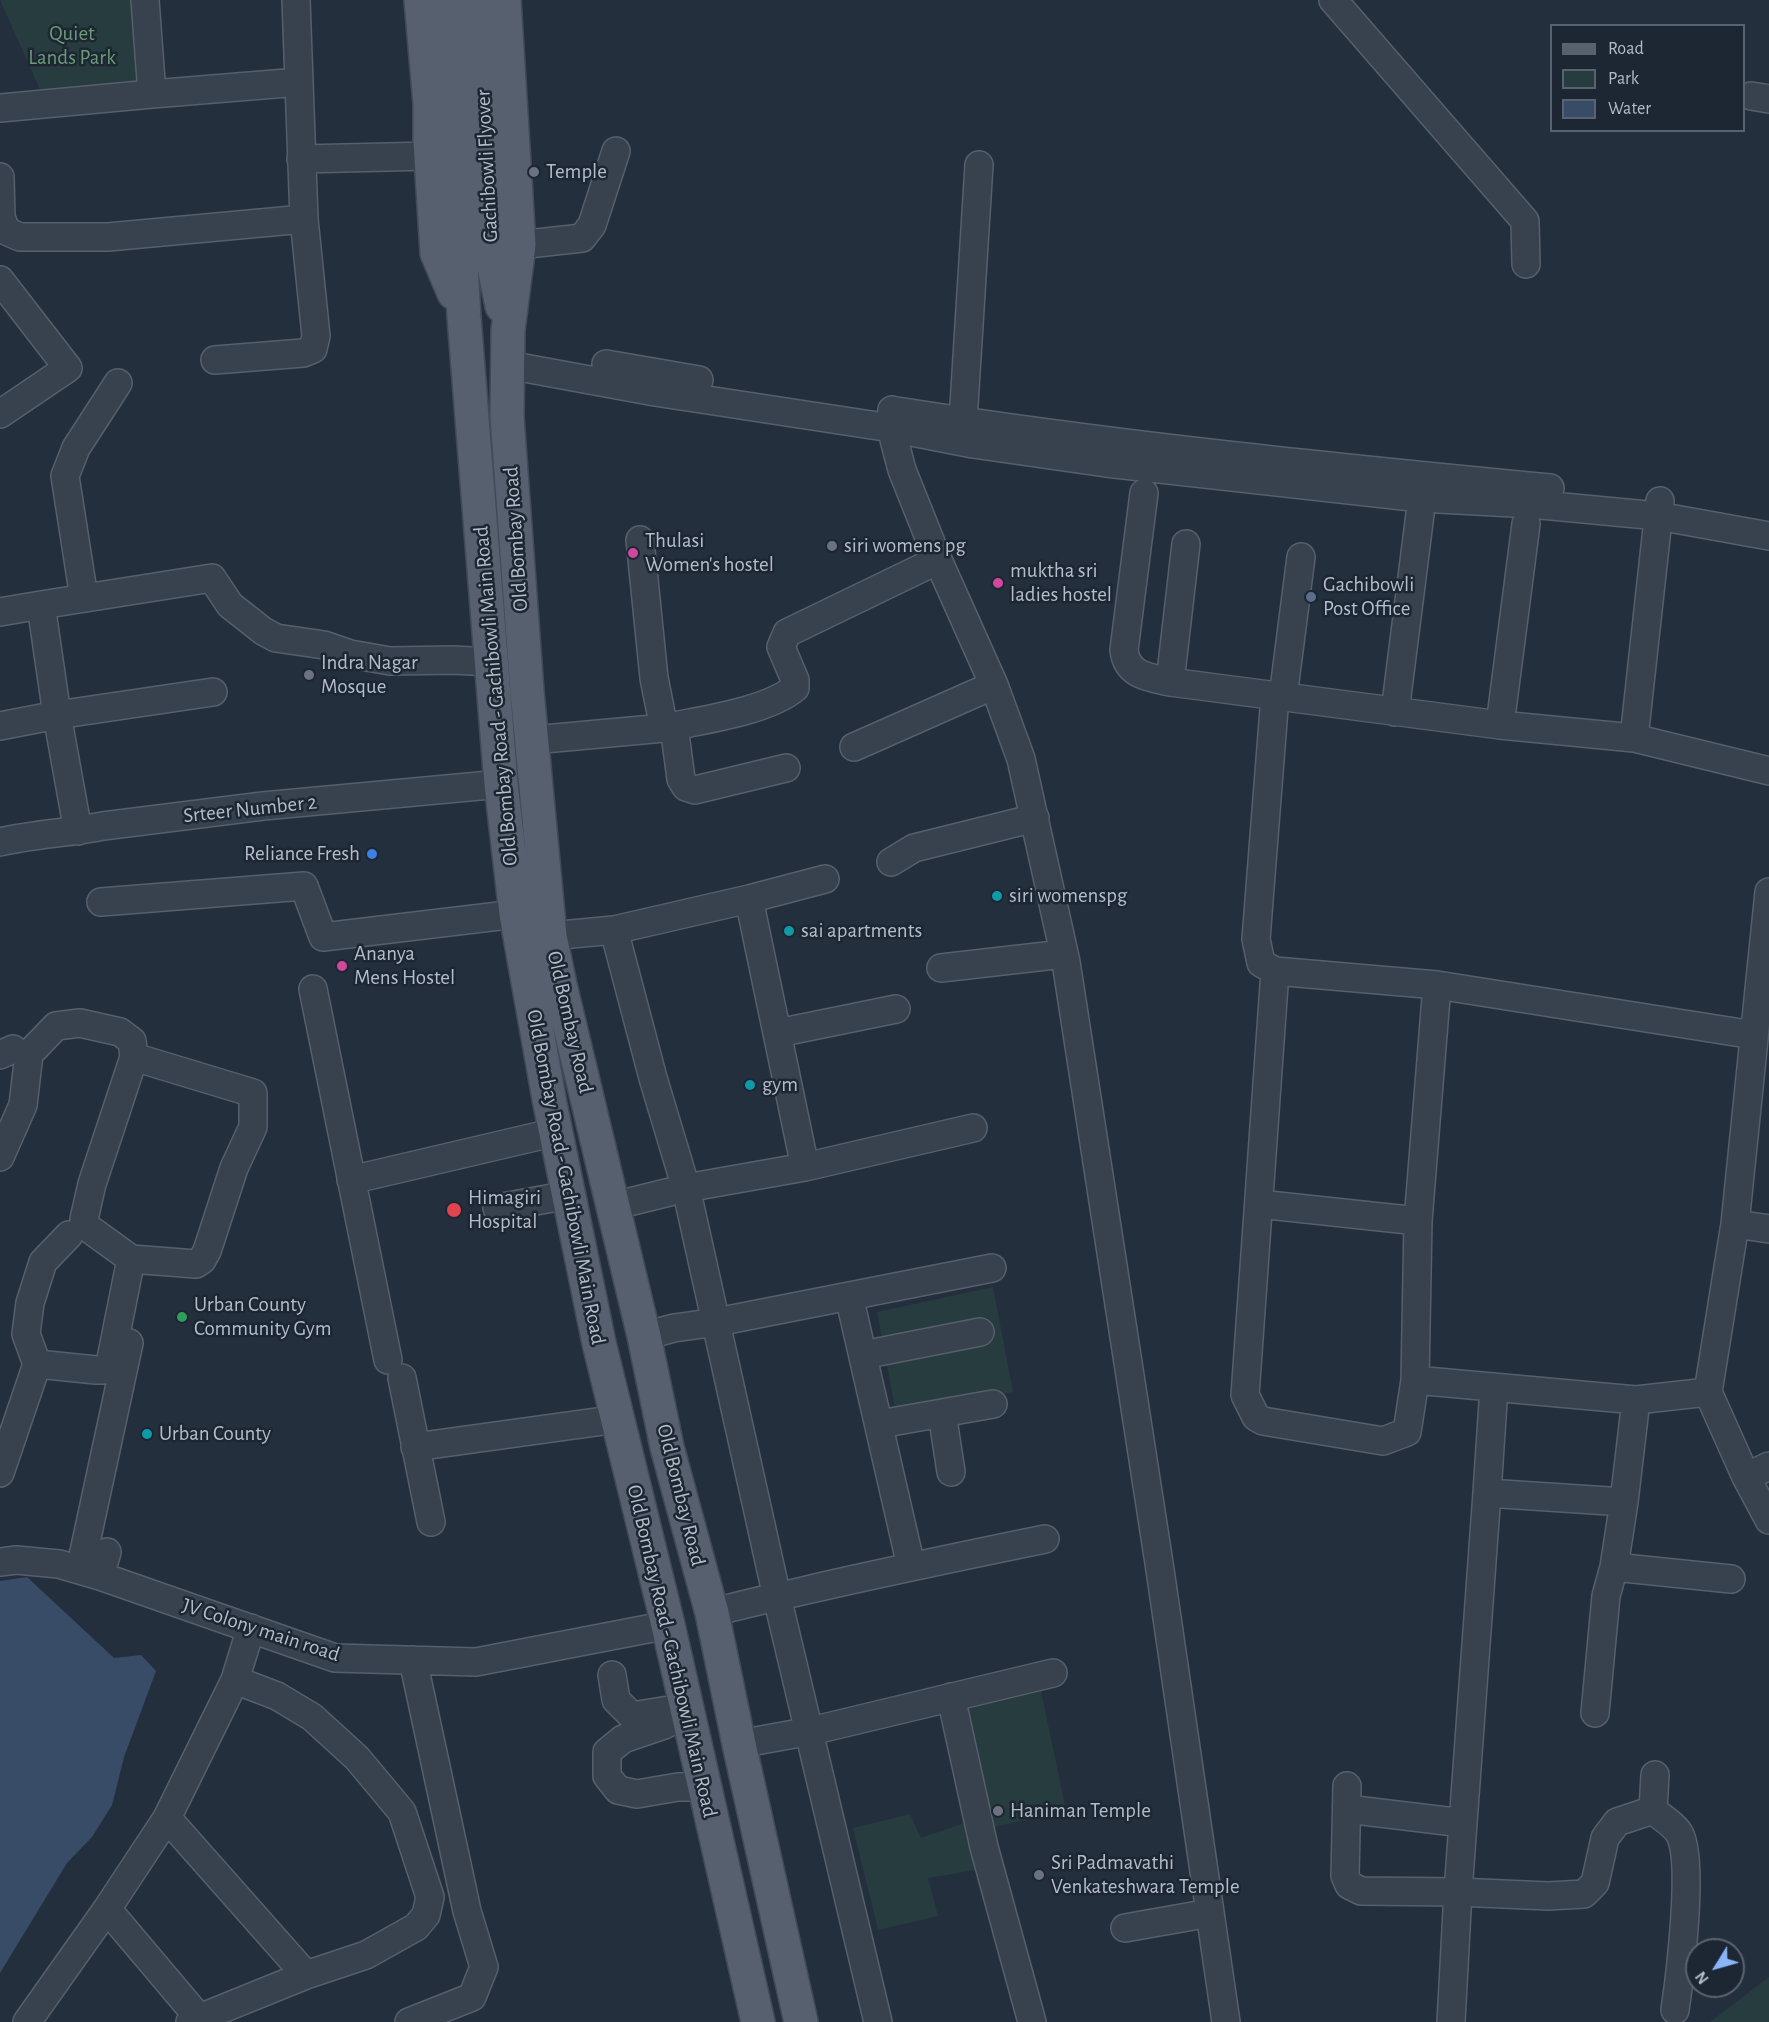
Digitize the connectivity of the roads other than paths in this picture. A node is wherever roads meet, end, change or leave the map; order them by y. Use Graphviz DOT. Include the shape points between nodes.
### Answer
graph roads {
  1 [pos="145,0"];
  2 [pos="296,0"];
  3 [pos="421,0"];
  4 [pos="446,0"];
  5 [pos="477,0"];
  6 [pos="504,0"];
  7 [pos="1333,0"];
  8 [pos="299,82"];
  9 [pos="152,94"];
  10 [pos="0,108"];
  11 [pos="616,151"];
  12 [pos="431,156"];
  13 [pos="301,159"];
  14 [pos="979,165"];
  15 [pos="0,177"];
  16 [pos="304,219"];
  17 [pos="490,254"];
  18 [pos="1526,264"];
  19 [pos="0,280"];
  20 [pos="464,317"];
  21 [pos="518,352"];
  22 [pos="215,360"];
  23 [pos="118,384"];
  24 [pos="0,414"];
  25 [pos="891,419"];
  26 [pos="963,421"];
  27 [pos="1144,493"];
  28 [pos="1659,508"];
  29 [pos="1420,514"];
  30 [pos="1769,518"];
  31 [pos="1526,524"];
  32 [pos="1769,536"];
  33 [pos="640,540"];
  34 [pos="1186,544"];
  35 [pos="1301,557"];
  36 [pos="938,560"];
  37 [pos="84,598"];
  38 [pos="41,605"];
  39 [pos="0,612"];
  40 [pos="491,662"];
  41 [pos="1170,682"];
  42 [pos="994,685"];
  43 [pos="213,692"];
  44 [pos="1279,696"];
  45 [pos="1395,711"];
  46 [pos="57,715"];
  47 [pos="1500,725"];
  48 [pos="0,726"];
  49 [pos="669,727"];
  50 [pos="1634,738"];
  51 [pos="533,741"];
  52 [pos="854,747"];
  53 [pos="786,768"];
  54 [pos="1769,771"];
  55 [pos="501,784"];
  56 [pos="1035,818"];
  57 [pos="78,831"];
  58 [pos="0,842"];
  59 [pos="891,862"];
  60 [pos="825,879"];
  61 [pos="1769,892"];
  62 [pos="749,899"];
  63 [pos="101,902"];
  64 [pos="516,914"];
  65 [pos="614,930"];
  66 [pos="550,936"];
  67 [pos="1064,954"];
  68 [pos="941,968"];
  69 [pos="1275,971"];
  70 [pos="1437,985"];
  71 [pos="313,989"];
  72 [pos="896,1009"];
  73 [pos="778,1033"];
  74 [pos="1754,1035"];
  75 [pos="134,1057"];
  76 [pos="973,1128"];
  77 [pos="556,1132"];
  78 [pos="0,1157"];
  79 [pos="805,1167"];
  80 [pos="351,1180"];
  81 [pos="686,1188"];
  82 [pos="569,1195"];
  83 [pos="1259,1204"];
  84 [pos="614,1206"];
  85 [pos="497,1208"];
  86 [pos="1418,1221"];
  87 [pos="1735,1224"];
  88 [pos="81,1228"];
  89 [pos="1769,1229"];
  90 [pos="131,1259"];
  91 [pos="992,1268"];
  92 [pos="849,1296"];
  93 [pos="717,1322"];
  94 [pos="134,1323"];
  95 [pos="659,1332"];
  96 [pos="980,1332"];
  97 [pos="863,1355"];
  98 [pos="37,1364"];
  99 [pos="1415,1380"];
  100 [pos="1494,1387"];
  101 [pos="1708,1392"];
  102 [pos="1636,1400"];
  103 [pos="993,1404"];
  104 [pos="942,1413"];
  105 [pos="618,1419"];
  106 [pos="880,1424"];
  107 [pos="415,1447"];
  108 [pos="951,1472"];
  109 [pos="1758,1472"];
  110 [pos="0,1473"];
  111 [pos="1487,1493"];
  112 [pos="1624,1502"];
  113 [pos="1769,1520"];
  114 [pos="431,1522"];
  115 [pos="1046,1539"];
  116 [pos="93,1562"];
  117 [pos="0,1563"];
  118 [pos="911,1566"];
  119 [pos="1614,1567"];
  120 [pos="1731,1579"];
  121 [pos="777,1597"];
  122 [pos="712,1613"];
  123 [pos="668,1625"];
  124 [pos="251,1628"];
  125 [pos="413,1660"];
  126 [pos="1053,1673"];
  127 [pos="612,1675"];
  128 [pos="235,1680"];
  129 [pos="951,1697"];
  130 [pos="686,1710"];
  131 [pos="1595,1713"];
  132 [pos="811,1731"];
  133 [pos="739,1744"];
  134 [pos="1655,1775"];
  135 [pos="703,1786"];
  136 [pos="1653,1810"];
  137 [pos="167,1818"];
  138 [pos="1463,1823"];
  139 [pos="1458,1892"];
  140 [pos="107,1910"];
  141 [pos="1210,1913"];
  142 [pos="1125,1928"];
  143 [pos="306,1975"];
  144 [pos="1675,2010"];
  145 [pos="195,2020"];
  146 [pos="27,2022"];
  147 [pos="409,2022"];
  148 [pos="758,2022"];
  149 [pos="801,2022"];
  150 [pos="878,2022"];
  151 [pos="1032,2022"];
  152 [pos="1226,2022"];
  153 [pos="1451,2022"];
  1 -- 9 [label="street"];
  2 -- 8 [label="street"];
  3 -- 12 [label="main road"];
  4 -- 17 [label="main road, Gachibowli Flyover"];
  5 -- 17 [label="main road, Gachibowli Flyover"];
  6 -- 17 [label="main road"];
  7 -- 18 [label="street" via="1525,221"];
  8 -- 9 [label="street"];
  8 -- 13 [label="street"];
  9 -- 10 [label="street"];
  11 -- 17 [label="street" via="592,225 582,238"];
  12 -- 13 [label="street"];
  12 -- 20 [label="main road" via="437,253"];
  13 -- 16 [label="street"];
  14 -- 26 [label="street"];
  15 -- 16 [label="street" via="1,217 6,231 20,237 108,237"];
  16 -- 22 [label="street" via="316,336 312,349"];
  17 -- 20 [label="main road, Gachibowli Flyover"];
  17 -- 21 [label="main road, Gachibowli Flyover"];
  19 -- 24 [label="street" via="68,368"];
  20 -- 40 [label="main road, Old Bombay Road - Gachibowli Main Road"];
  21 -- 25 [label="street" via="603,373"];
  21 -- 51 [label="main road, Old Bombay Road" via="507,417"];
  23 -- 37 [label="street" via="76,448 65,476"];
  25 -- 26 [label="street"];
  25 -- 28 [label="street" via="973,444 1106,463 1421,498"];
  25 -- 36 [label="street" via="902,470"];
  26 -- 28 [label="street" via="1313,465 1603,493"];
  27 -- 41 [label="street" via="1125,659 1138,675"];
  28 -- 30 [label="street"];
  28 -- 32 [label="street"];
  28 -- 50 [label="street"];
  29 -- 45 [label="street"];
  31 -- 47 [label="street"];
  33 -- 49 [label="street" via="654,678"];
  34 -- 41 [label="street"];
  35 -- 44 [label="street"];
  36 -- 42 [label="street"];
  36 -- 49 [label="street" via="787,633 781,647 795,680 795,688 788,694 754,708"];
  37 -- 38 [label="street"];
  37 -- 40 [label="street" via="212,579 230,605 276,638 324,645 390,662"];
  38 -- 39 [label="street"];
  38 -- 46 [label="street"];
  40 -- 55 [label="main road, Old Bombay Road - Gachibowli Main Road"];
  41 -- 44 [label="street"];
  42 -- 52 [label="street"];
  42 -- 56 [label="street" via="1021,759"];
  43 -- 46 [label="street"];
  44 -- 45 [label="street"];
  44 -- 69 [label="street" via="1256,939 1261,963"];
  45 -- 47 [label="street"];
  46 -- 48 [label="street"];
  46 -- 57 [label="street"];
  47 -- 50 [label="street"];
  49 -- 51 [label="street"];
  49 -- 53 [label="street" via="686,787 695,789"];
  50 -- 54 [label="street"];
  51 -- 66 [label="main road, Old Bombay Road"];
  55 -- 57 [label="street, Srteer Number 2" via="263,806"];
  55 -- 64 [label="main road, Old Bombay Road - Gachibowli Main Road"];
  56 -- 59 [label="street" via="914,848"];
  56 -- 67 [label="street"];
  57 -- 58 [label="street, Srteer Number 2"];
  60 -- 62 [label="street"];
  61 -- 74 [label="street"];
  62 -- 65 [label="street"];
  62 -- 73 [label="street"];
  63 -- 64 [label="street" via="304,886 323,937"];
  64 -- 77 [label="main road, Old Bombay Road - Gachibowli Main Road"];
  65 -- 66 [label="street"];
  65 -- 81 [label="street"];
  66 -- 84 [label="main road, Old Bombay Road"];
  67 -- 68 [label="street"];
  67 -- 141 [label="street"];
  69 -- 70 [label="street"];
  69 -- 83 [label="street"];
  70 -- 74 [label="street"];
  70 -- 86 [label="street"];
  71 -- 80 [label="street"];
  72 -- 73 [label="street"];
  73 -- 79 [label="street"];
  74 -- 87 [label="street"];
  75 -- 78 [label="street" via="132,1041 120,1032 80,1023 56,1026 29,1054 23,1105"];
  75 -- 88 [label="street"];
  75 -- 90 [label="street" via="254,1093 253,1127 234,1168 202,1260 196,1264"];
  76 -- 79 [label="street"];
  77 -- 80 [label="street"];
  77 -- 82 [label="main road, Old Bombay Road - Gachibowli Main Road"];
  79 -- 81 [label="street"];
  80 -- 107 [label="street"];
  81 -- 84 [label="street"];
  81 -- 93 [label="street"];
  82 -- 85 [label="street"];
  82 -- 105 [label="main road, Old Bombay Road - Gachibowli Main Road"];
  83 -- 86 [label="street"];
  83 -- 99 [label="street" via="1245,1395 1256,1417 1383,1441 1407,1432"];
  84 -- 95 [label="main road, Old Bombay Road"];
  86 -- 99 [label="street"];
  87 -- 89 [label="street"];
  87 -- 101 [label="street"];
  88 -- 90 [label="street"];
  88 -- 98 [label="street" via="43,1262 30,1303 26,1334"];
  90 -- 98 [label="street" via="110,1364 96,1370"];
  91 -- 92 [label="street"];
  92 -- 93 [label="street"];
  92 -- 97 [label="street"];
  93 -- 95 [label="street"];
  93 -- 121 [label="street"];
  94 -- 116 [label="street"];
  95 -- 122 [label="main road, Old Bombay Road" via="667,1447"];
  96 -- 97 [label="street"];
  97 -- 106 [label="street"];
  98 -- 110 [label="street"];
  99 -- 100 [label="street"];
  100 -- 102 [label="street"];
  100 -- 111 [label="street"];
  101 -- 102 [label="street"];
  101 -- 109 [label="street"];
  102 -- 112 [label="street"];
  103 -- 104 [label="street"];
  104 -- 106 [label="street"];
  104 -- 108 [label="street"];
  105 -- 107 [label="street"];
  105 -- 123 [label="main road, Old Bombay Road - Gachibowli Main Road"];
  106 -- 118 [label="street"];
  107 -- 114 [label="street"];
  109 -- 113 [label="street"];
  111 -- 112 [label="street"];
  111 -- 138 [label="street"];
  112 -- 119 [label="street"];
  115 -- 118 [label="street"];
  116 -- 117 [label="street, JV Colony main road"];
  116 -- 124 [label="street, JV Colony main road"];
  118 -- 121 [label="street"];
  119 -- 120 [label="street"];
  119 -- 131 [label="street" via="1606,1596"];
  121 -- 122 [label="street"];
  121 -- 132 [label="street"];
  122 -- 133 [label="main road, Old Bombay Road"];
  123 -- 125 [label="street, JV Colony main road" via="476,1662"];
  123 -- 130 [label="main road, Old Bombay Road - Gachibowli Main Road"];
  124 -- 125 [label="street, JV Colony main road" via="335,1658"];
  124 -- 128 [label="street"];
  125 -- 147 [label="street" via="467,1911 484,1967 471,1997"];
  126 -- 129 [label="street"];
  127 -- 130 [label="street" via="616,1700 632,1716"];
  128 -- 137 [label="street"];
  128 -- 143 [label="street" via="277,1696 312,1718 357,1758 402,1812 430,1897 426,1915 416,1927 366,1954"];
  129 -- 132 [label="street"];
  129 -- 151 [label="street" via="984,1847"];
  130 -- 135 [label="main road, Old Bombay Road - Gachibowli Main Road"];
  130 -- 135 [label="street" via="664,1725 624,1739 607,1752 607,1776 618,1790 637,1794"];
  132 -- 133 [label="street"];
  132 -- 150 [label="street"];
  133 -- 149 [label="main road, Old Bombay Road"];
  134 -- 136 [label="street"];
  135 -- 148 [label="main road, Old Bombay Road - Gachibowli Main Road"];
  136 -- 139 [label="street" via="1617,1822 1605,1838 1595,1883 1584,1894"];
  136 -- 144 [label="street" via="1680,1834 1686,1866"];
  137 -- 140 [label="street"];
  137 -- 143 [label="street"];
  138 -- 139 [label="street"];
  138 -- 139 [label="street" via="1347,1797 1345,1876 1349,1885 1360,1891"];
  139 -- 153 [label="street"];
  140 -- 145 [label="street"];
  140 -- 146 [label="street"];
  141 -- 142 [label="street"];
  141 -- 152 [label="street"];
  143 -- 145 [label="street"];
}
